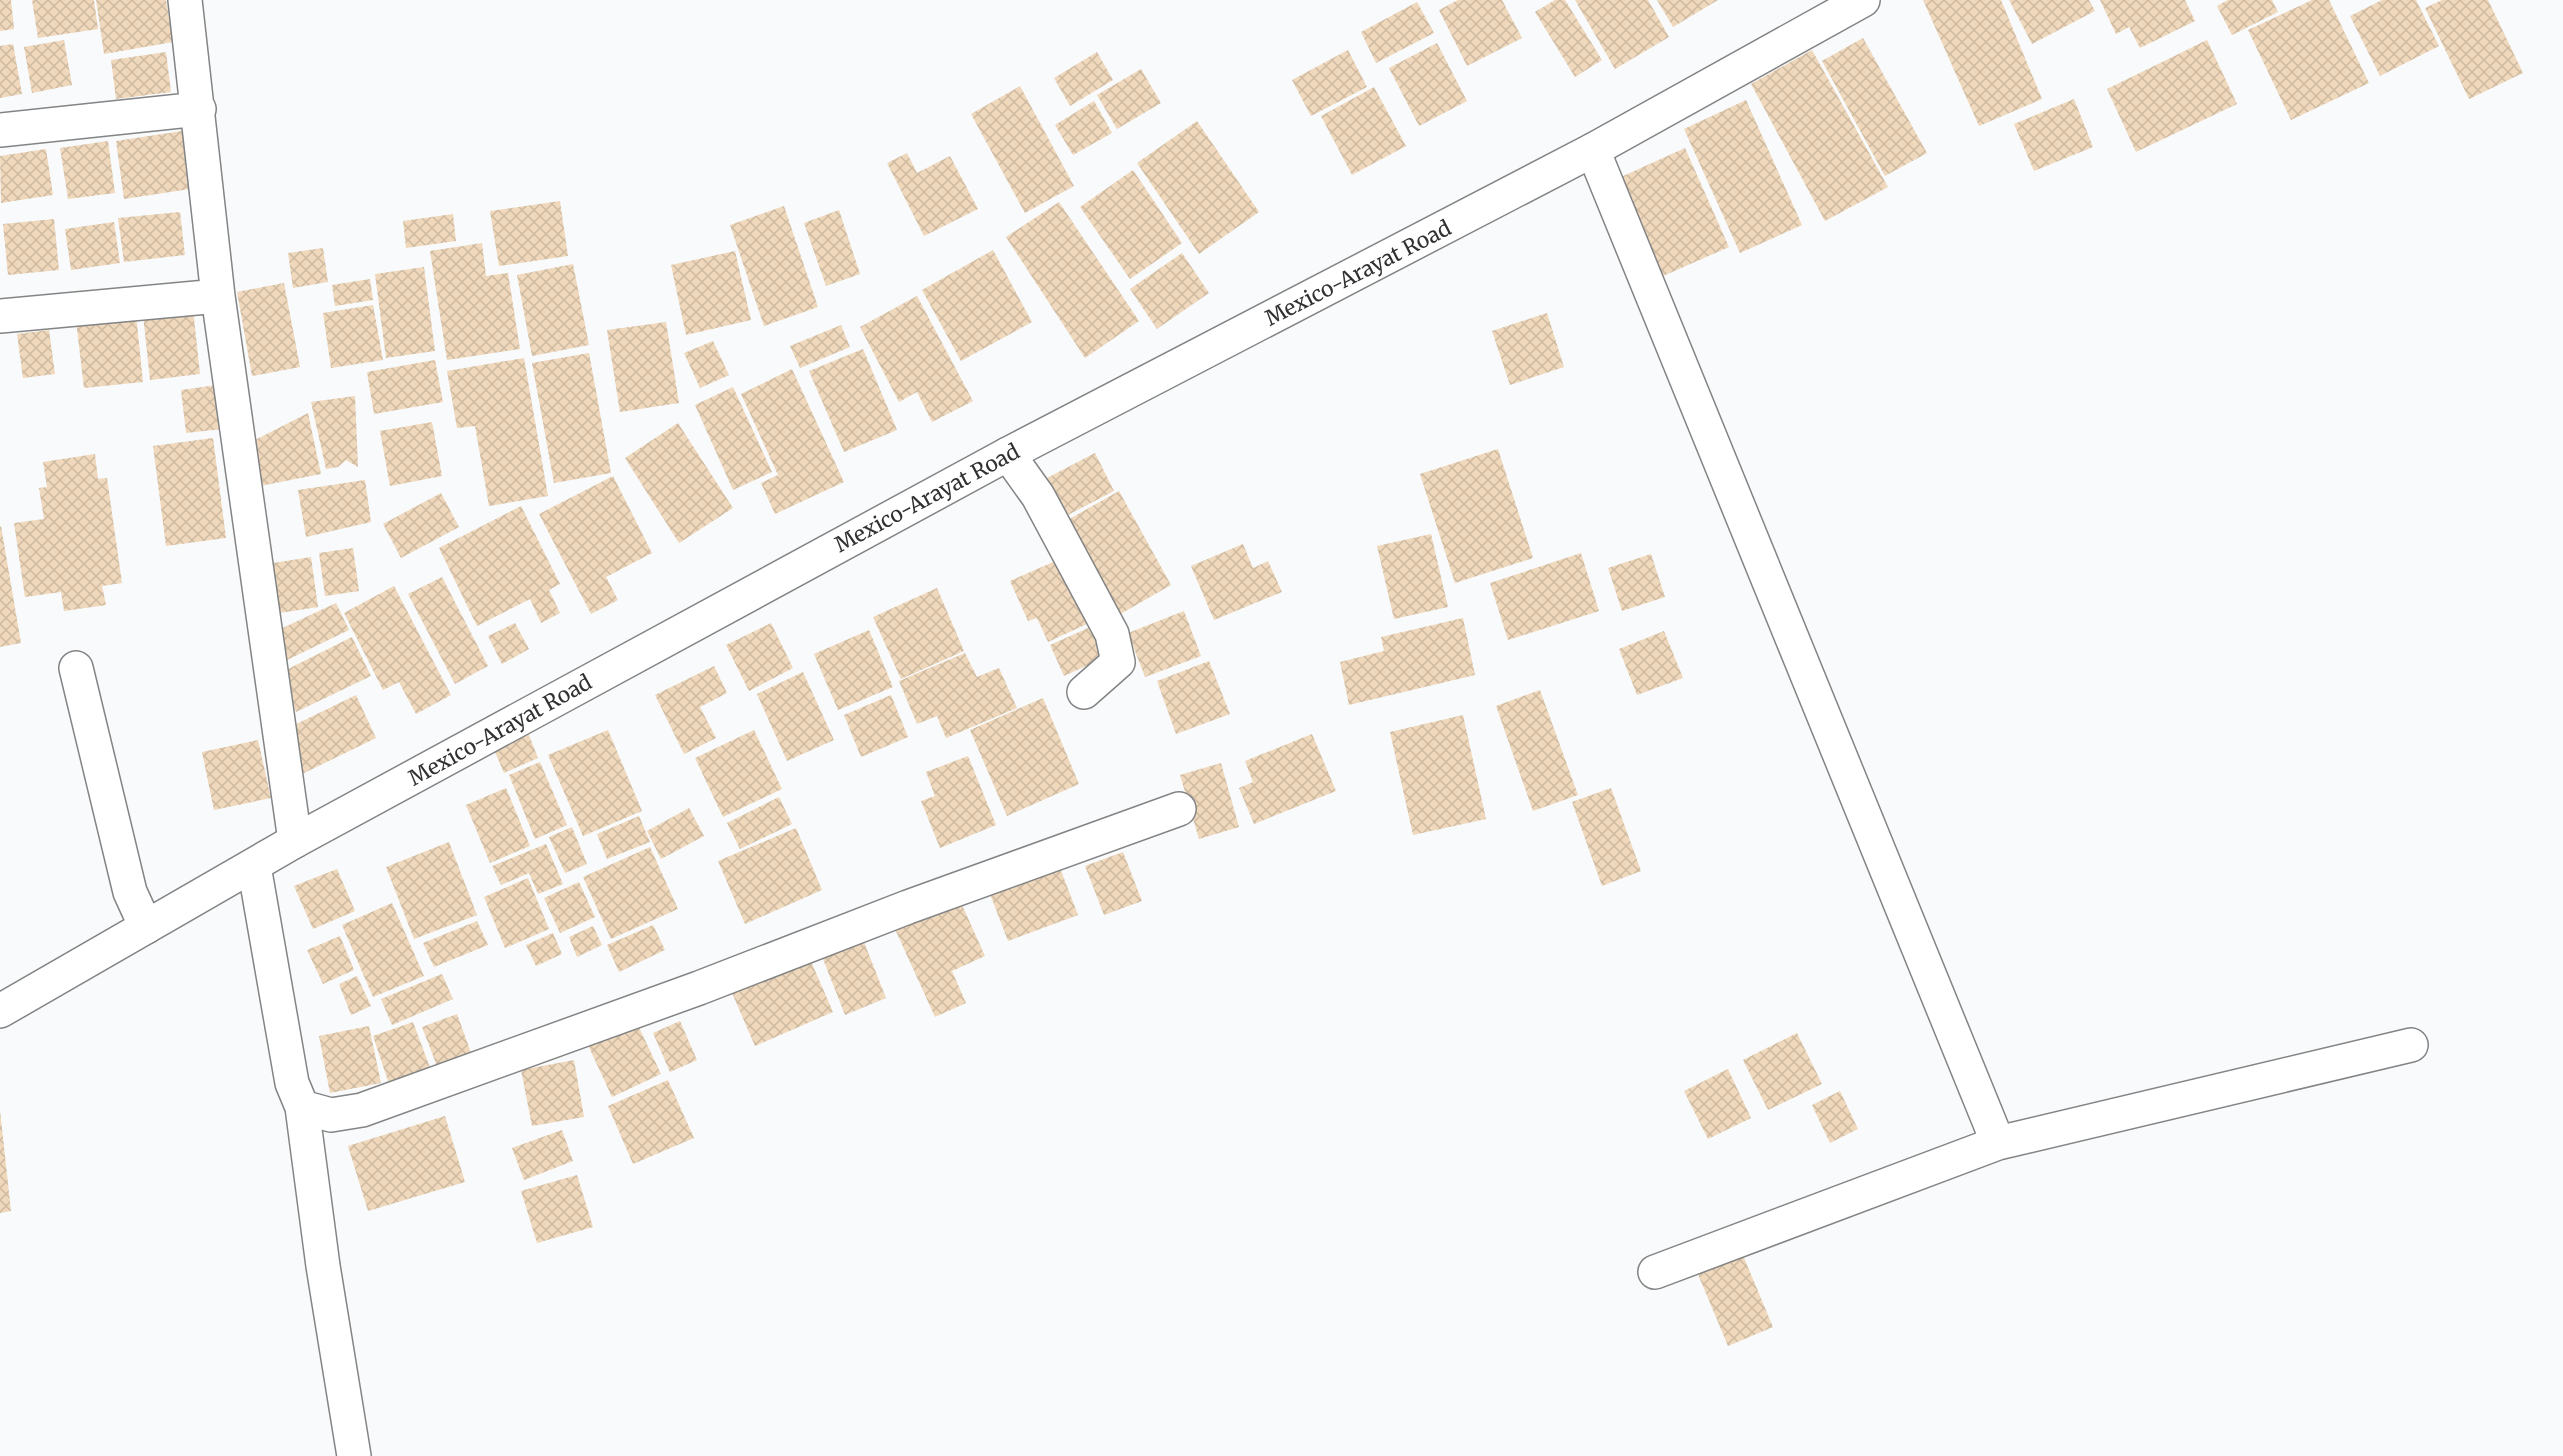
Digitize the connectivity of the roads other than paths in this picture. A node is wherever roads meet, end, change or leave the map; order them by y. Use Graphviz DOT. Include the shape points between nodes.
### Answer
graph roads {
  1 [pos="185,0"];
  2 [pos="1863,0"];
  3 [pos="199,109"];
  4 [pos="0,130"];
  5 [pos="1593,150"];
  6 [pos="218,296"];
  7 [pos="0,316"];
  8 [pos="1008,453"];
  9 [pos="76,668"];
  10 [pos="1084,692"];
  11 [pos="1179,809"];
  12 [pos="295,841"];
  13 [pos="254,866"];
  14 [pos="146,927"];
  15 [pos="0,1011"];
  16 [pos="2411,1045"];
  17 [pos="302,1107"];
  18 [pos="1998,1143"];
  19 [pos="1655,1272"];
  20 [pos="354,1456"];
  1 -- 3 [label="street"];
  2 -- 5 [label="street, Mexico-Arayat Road"];
  3 -- 4 [label="street"];
  3 -- 6 [label="street"];
  5 -- 8 [label="street, Mexico-Arayat Road"];
  5 -- 18 [label="street"];
  6 -- 7 [label="street"];
  6 -- 12 [label="street"];
  8 -- 10 [label="street" via="1038,496 1112,634 1118,662"];
  8 -- 12 [label="street, Mexico-Arayat Road"];
  9 -- 14 [label="street" via="130,892"];
  11 -- 17 [label="street" via="362,1110 331,1115"];
  12 -- 13 [label="street, Mexico-Arayat Road"];
  13 -- 14 [label="street, Mexico-Arayat Road"];
  13 -- 17 [label="street" via="292,1083"];
  14 -- 15 [label="street, Mexico-Arayat Road"];
  16 -- 18 [label="street"];
  17 -- 20 [label="street"];
  18 -- 19 [label="street"];
}
